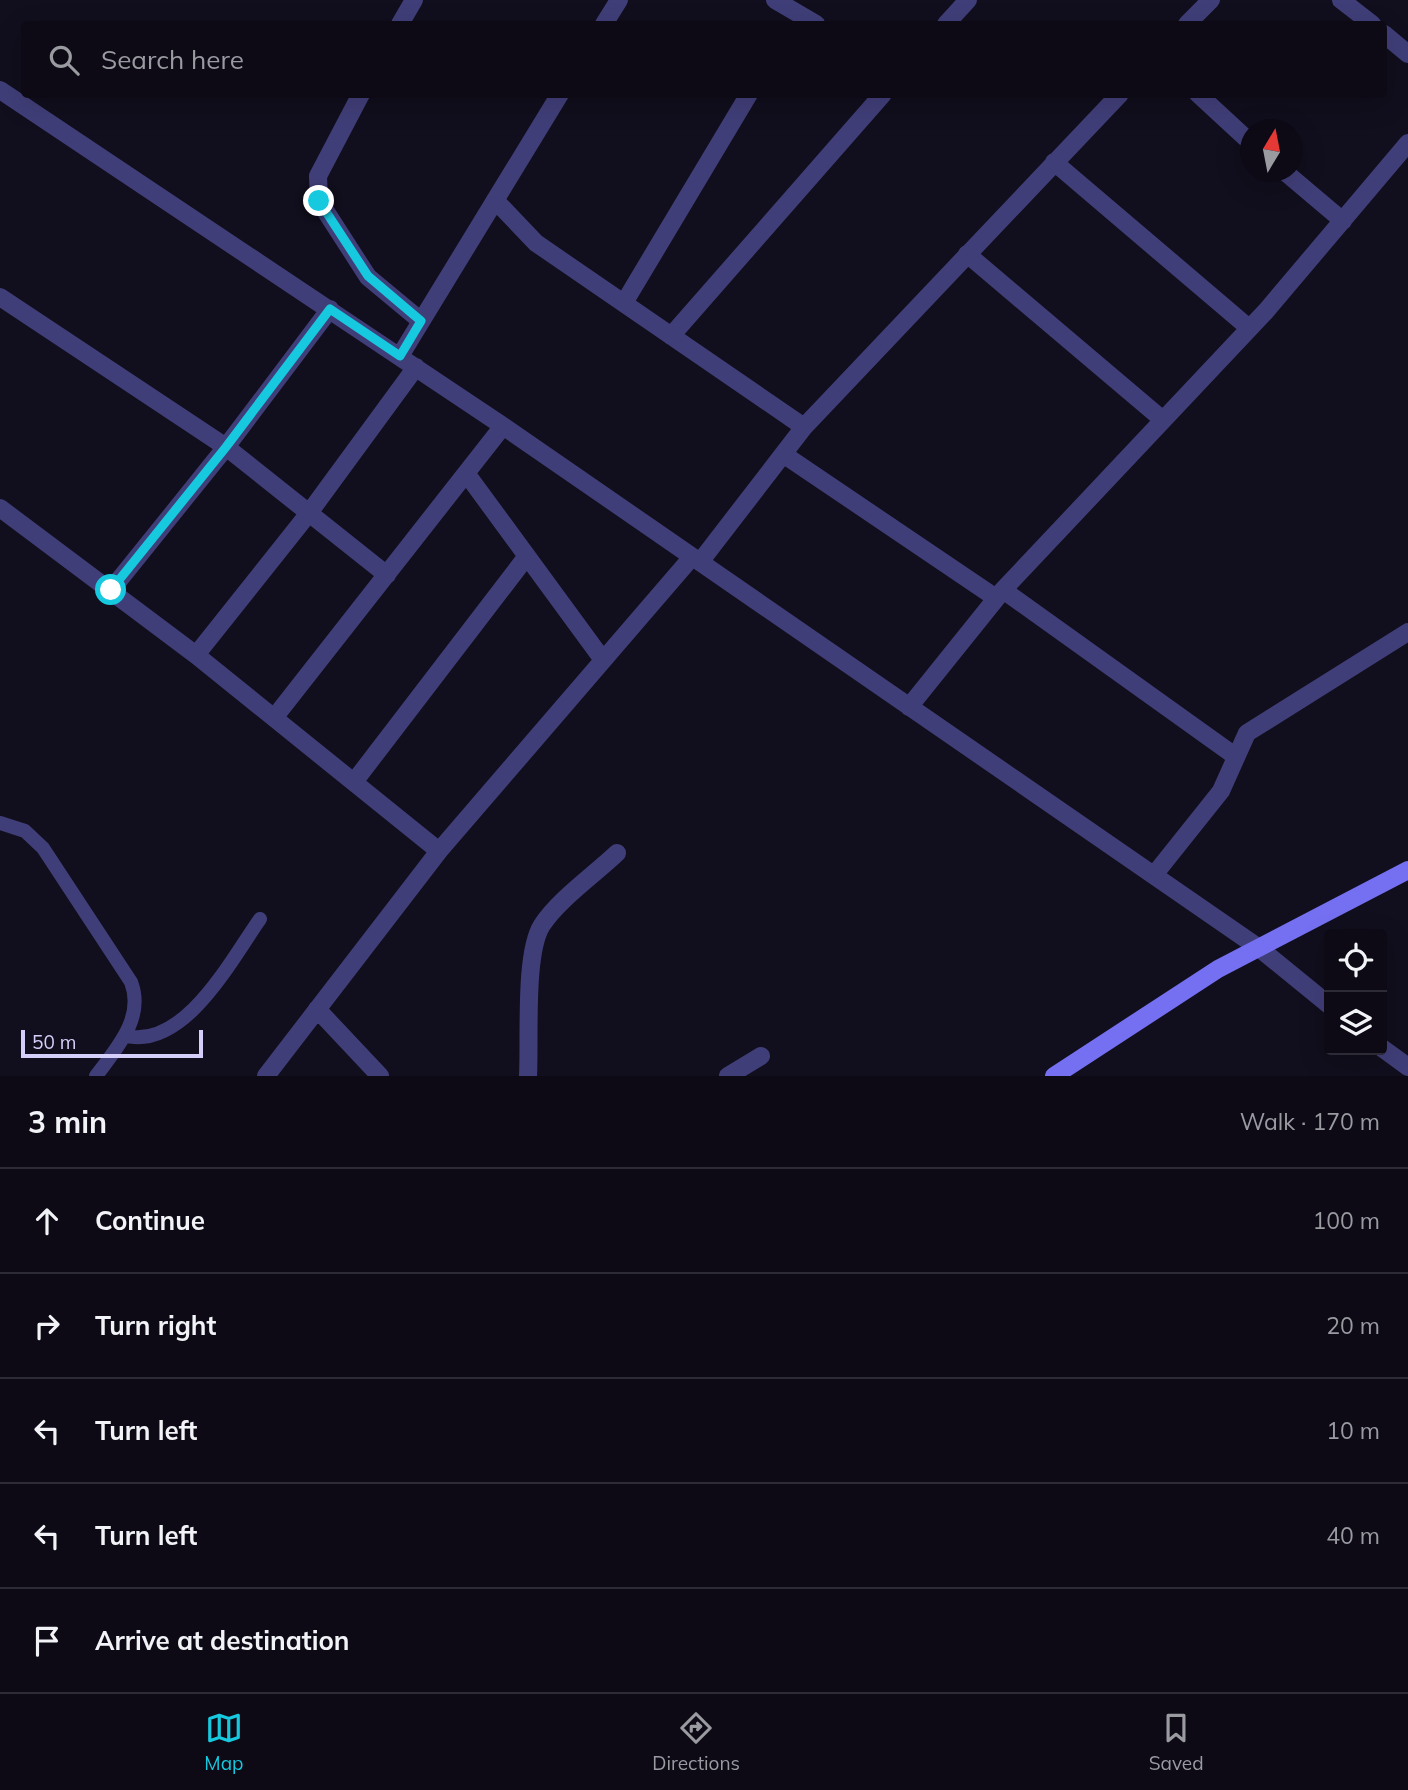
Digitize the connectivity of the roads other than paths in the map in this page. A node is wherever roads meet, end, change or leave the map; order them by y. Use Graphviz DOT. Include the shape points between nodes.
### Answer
graph roads {
  1 [pos="414,0"];
  2 [pos="619,0"];
  3 [pos="775,0"];
  4 [pos="968,0"];
  5 [pos="1211,0"];
  6 [pos="1341,0"];
  7 [pos="794,19"];
  8 [pos="402,21"];
  9 [pos="606,21"];
  10 [pos="949,21"];
  11 [pos="1190,21"];
  12 [pos="1368,21"];
  13 [pos="1387,36"];
  14 [pos="1408,54"];
  15 [pos="0,90"];
  16 [pos="359,98"];
  17 [pos="558,98"];
  18 [pos="747,98"];
  19 [pos="879,98"];
  20 [pos="1116,98"];
  21 [pos="1202,98"];
  22 [pos="1240,132"];
  23 [pos="1408,143"];
  24 [pos="1054,162"];
  25 [pos="1297,182"];
  26 [pos="495,200"];
  27 [pos="1343,221"];
  28 [pos="967,254"];
  29 [pos="0,297"];
  30 [pos="624,303"];
  31 [pos="330,309"];
  32 [pos="421,321"];
  33 [pos="1249,328"];
  34 [pos="671,336"];
  35 [pos="400,356"];
  36 [pos="416,367"];
  37 [pos="1163,420"];
  38 [pos="503,426"];
  39 [pos="804,427"];
  40 [pos="226,447"];
  41 [pos="783,454"];
  42 [pos="466,473"];
  43 [pos="0,508"];
  44 [pos="309,513"];
  45 [pos="527,556"];
  46 [pos="696,559"];
  47 [pos="387,575"];
  48 [pos="111,590"];
  49 [pos="999,594"];
  50 [pos="1408,632"];
  51 [pos="196,655"];
  52 [pos="603,660"];
  53 [pos="909,707"];
  54 [pos="274,718"];
  55 [pos="1235,756"];
  56 [pos="354,782"];
  57 [pos="0,823"];
  58 [pos="439,851"];
  59 [pos="617,853"];
  60 [pos="1408,870"];
  61 [pos="1154,875"];
  62 [pos="260,919"];
  63 [pos="1259,948"];
  64 [pos="1324,1001"];
  65 [pos="317,1009"];
  66 [pos="126,1036"];
  67 [pos="1387,1052"];
  68 [pos="761,1056"];
  69 [pos="1408,1067"];
  70 [pos="96,1076"];
  71 [pos="266,1076"];
  72 [pos="380,1076"];
  73 [pos="528,1076"];
  74 [pos="728,1076"];
  75 [pos="1054,1076"];
  1 -- 8 [label="street"];
  2 -- 9 [label="street"];
  3 -- 7 [label="street"];
  4 -- 10 [label="street"];
  5 -- 11 [label="street"];
  6 -- 12 [label="street"];
  13 -- 14 [label="street"];
  15 -- 31 [label="street"];
  16 -- 32 [label="street" via="318,176 319,201 368,276"];
  17 -- 26 [label="street"];
  18 -- 30 [label="street"];
  19 -- 34 [label="street"];
  20 -- 24 [label="street"];
  21 -- 22 [label="street"];
  23 -- 27 [label="street"];
  24 -- 28 [label="street"];
  24 -- 33 [label="street"];
  25 -- 27 [label="street"];
  26 -- 30 [label="street" via="536,243"];
  26 -- 32 [label="street"];
  27 -- 33 [label="street"];
  28 -- 37 [label="street"];
  28 -- 39 [label="street"];
  29 -- 40 [label="street"];
  30 -- 34 [label="street"];
  31 -- 35 [label="street"];
  31 -- 40 [label="street"];
  32 -- 35 [label="street"];
  33 -- 37 [label="street"];
  34 -- 39 [label="street"];
  35 -- 36 [label="street"];
  36 -- 38 [label="street"];
  36 -- 44 [label="street"];
  37 -- 49 [label="street"];
  38 -- 42 [label="street"];
  38 -- 46 [label="street"];
  39 -- 41 [label="street"];
  40 -- 44 [label="street"];
  40 -- 48 [label="street"];
  41 -- 46 [label="street"];
  41 -- 49 [label="street"];
  42 -- 45 [label="street"];
  42 -- 47 [label="street"];
  43 -- 48 [label="street"];
  44 -- 47 [label="street"];
  44 -- 51 [label="street"];
  45 -- 52 [label="street"];
  45 -- 56 [label="street"];
  46 -- 52 [label="street"];
  46 -- 53 [label="street"];
  47 -- 54 [label="street"];
  48 -- 51 [label="street"];
  49 -- 53 [label="street"];
  49 -- 55 [label="street"];
  50 -- 55 [label="street" via="1247,733"];
  51 -- 54 [label="street"];
  52 -- 58 [label="street"];
  53 -- 61 [label="street"];
  54 -- 56 [label="street"];
  55 -- 61 [label="street" via="1221,791"];
  56 -- 58 [label="street"];
  57 -- 66 [label="lane" via="25,831 43,848 131,982 135,993"];
  58 -- 65 [label="street"];
  59 -- 73 [label="street" via="549,916 537,934 532,956"];
  60 -- 63 [label="street"];
  61 -- 63 [label="street"];
  62 -- 66 [label="lane" via="201,1003 153,1036 143,1040"];
  63 -- 64 [label="street"];
  63 -- 75 [label="street" via="1218,969"];
  65 -- 71 [label="street"];
  65 -- 72 [label="street"];
  66 -- 70 [label="lane"];
  67 -- 69 [label="street"];
  68 -- 74 [label="street"];
}
